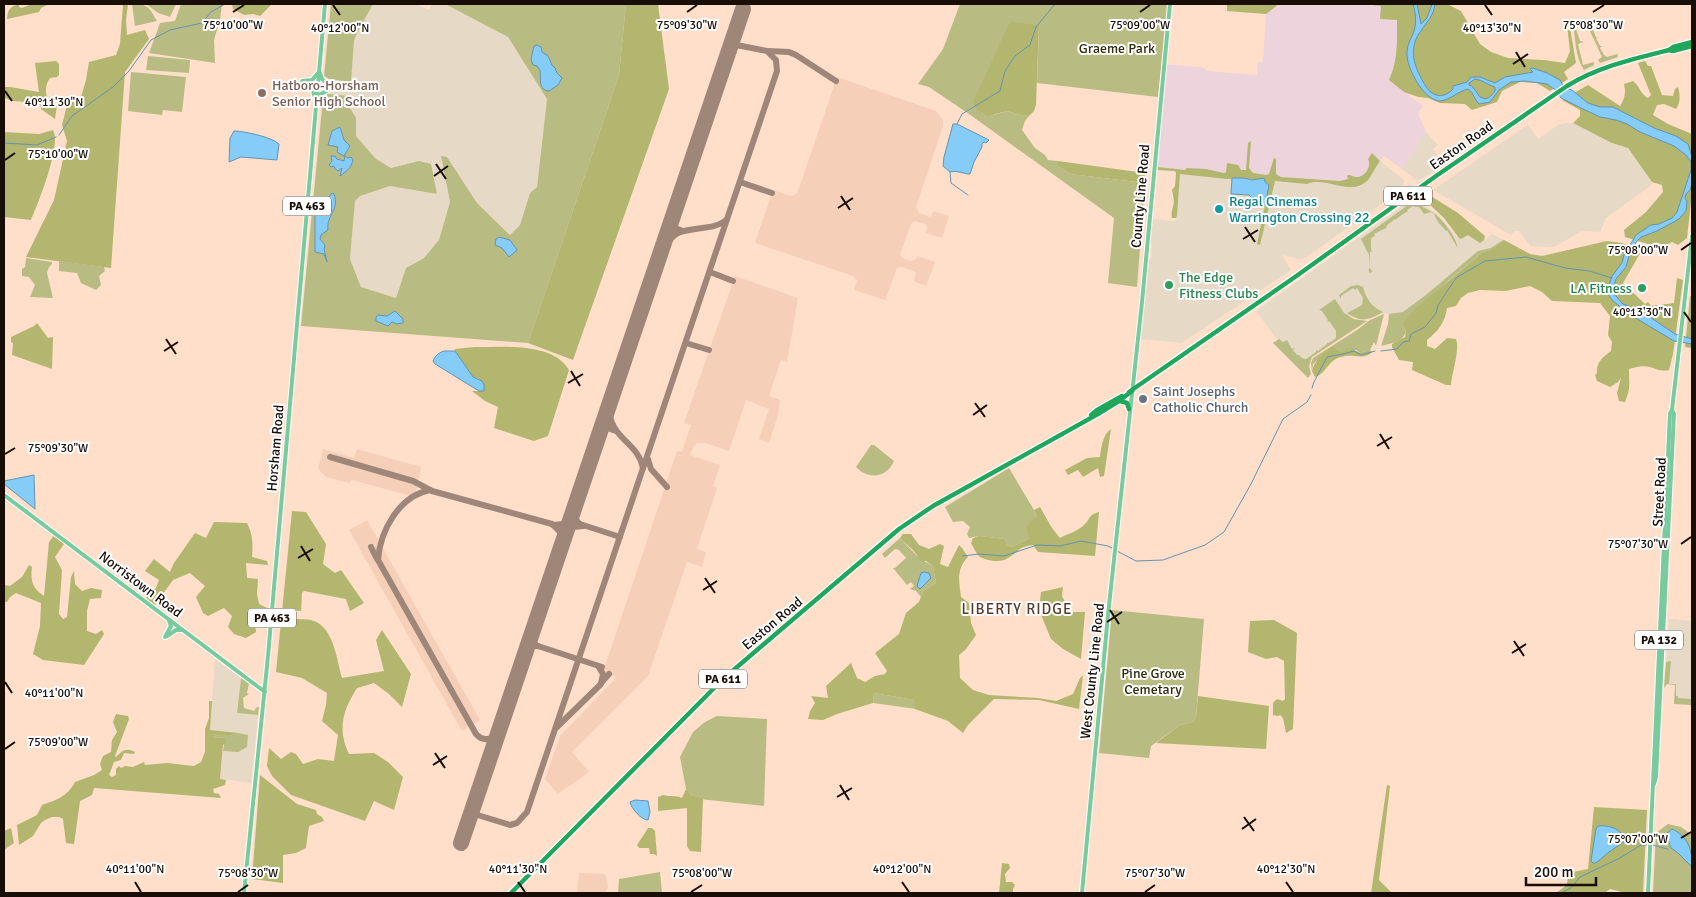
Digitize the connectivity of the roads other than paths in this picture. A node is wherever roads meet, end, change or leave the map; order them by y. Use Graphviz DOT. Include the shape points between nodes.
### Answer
graph roads {
  1 [pos="325,4"];
  2 [pos="1170,4"];
  3 [pos="1692,42"];
  4 [pos="1692,46"];
  5 [pos="1669,50"];
  6 [pos="319,71"];
  7 [pos="302,81"];
  8 [pos="307,86"];
  9 [pos="316,103"];
  10 [pos="1692,236"];
  11 [pos="1132,391"];
  12 [pos="1119,401"];
  13 [pos="1129,409"];
  14 [pos="1086,420"];
  15 [pos="4,495"];
  16 [pos="166,617"];
  17 [pos="184,631"];
  18 [pos="265,692"];
  19 [pos="244,893"];
  20 [pos="511,893"];
  21 [pos="1082,893"];
  22 [pos="1648,893"];
  1 -- 6 [label="main road, Horsham Road / PA 463"];
  2 -- 11 [label="main road, County Line Road"];
  3 -- 5 [label="highway, Easton Road / PA 611"];
  4 -- 5 [label="highway, Easton Road / PA 611"];
  5 -- 11 [label="highway, Easton Road / PA 611" via="1609,66 1567,86"];
  6 -- 7 [label="main road" via="312,80"];
  6 -- 9 [label="main road, Horsham Road / PA 463"];
  6 -- 9 [label="main road" via="329,87"];
  8 -- 9 [label="main road" via="313,91"];
  9 -- 18 [label="main road, Horsham Road / PA 463"];
  10 -- 22 [label="main road, Street Road / PA 132" via="1670,413"];
  11 -- 12 [label="highway, Easton Road / PA 611"];
  11 -- 13 [label="main road, West County Line Road"];
  11 -- 14 [label="highway, Easton Road / PA 611" via="1097,410"];
  12 -- 13 [label="highway" via="1126,402"];
  12 -- 14 [label="highway, Easton Road / PA 611"];
  13 -- 21 [label="main road, West County Line Road"];
  14 -- 20 [label="highway, Easton Road / PA 611" via="899,529 723,680"];
  15 -- 16 [label="main road, Norristown Road"];
  16 -- 17 [label="main road, Norristown Road"];
  16 -- 17 [label="main road" via="171,624 166,638 176,630"];
  17 -- 18 [label="main road, Norristown Road"];
  18 -- 19 [label="main road, Horsham Road / PA 463"];
}
